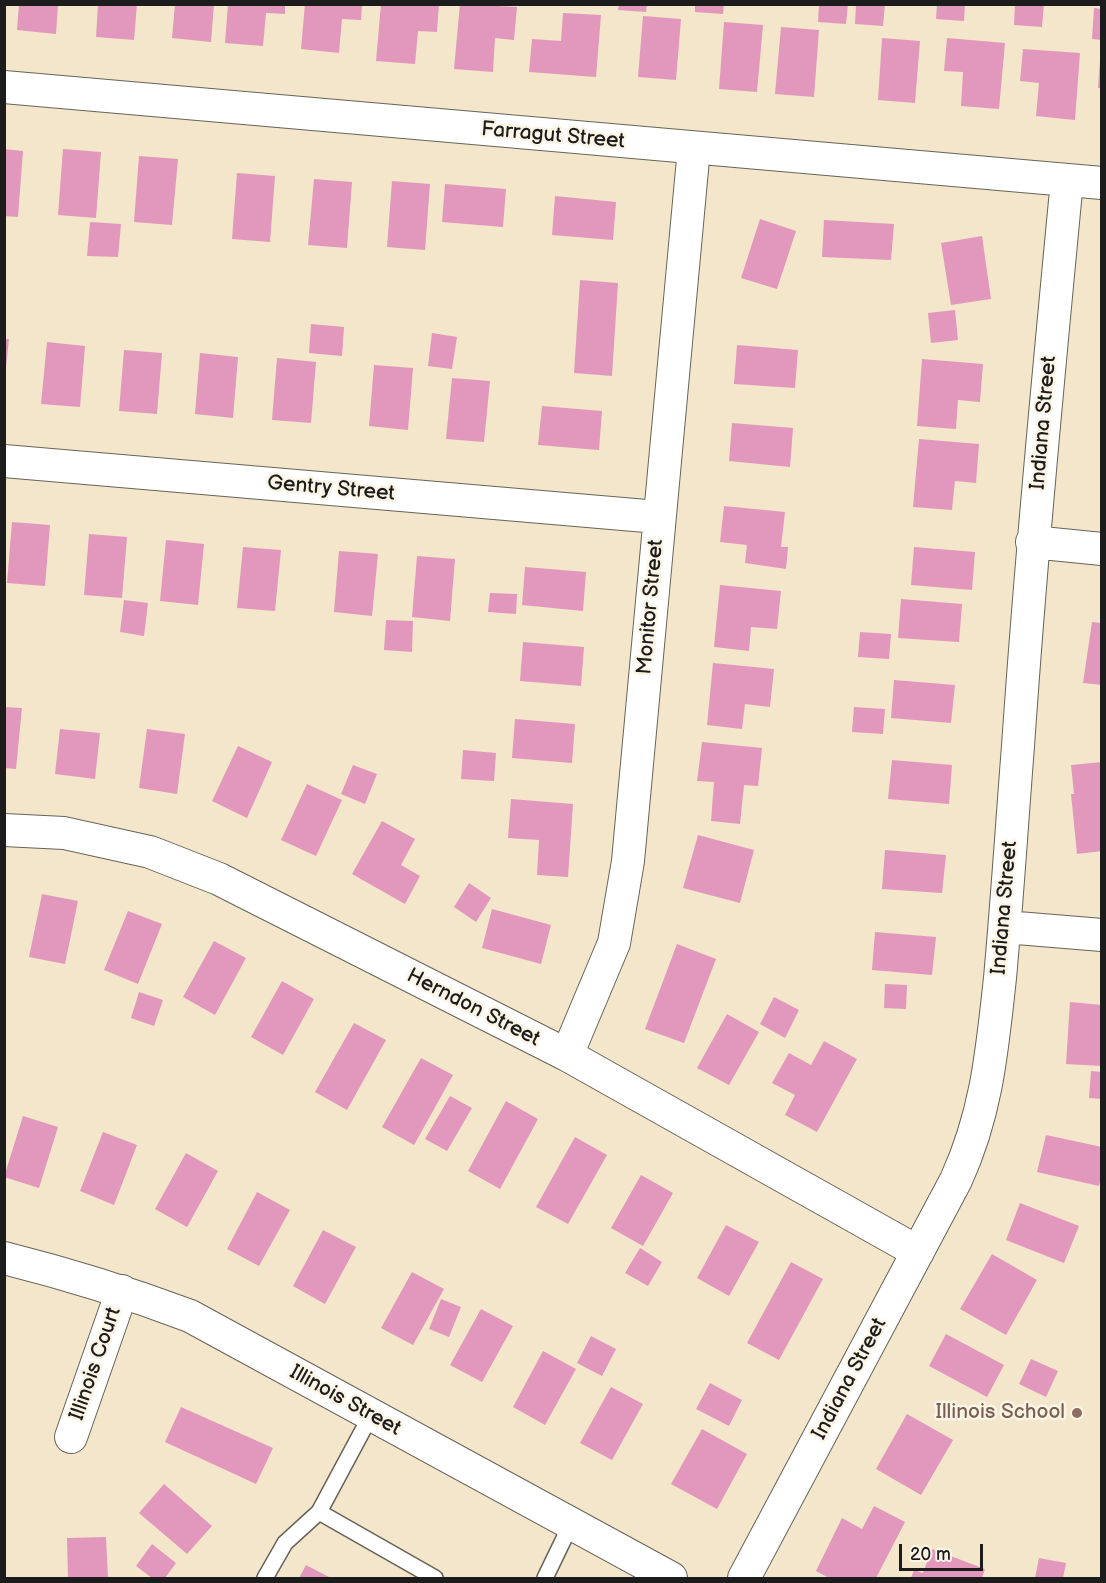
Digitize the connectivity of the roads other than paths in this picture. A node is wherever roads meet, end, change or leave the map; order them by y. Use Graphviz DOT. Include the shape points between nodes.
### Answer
graph roads {
  1 [pos="4,87"];
  2 [pos="693,148"];
  3 [pos="1067,180"];
  4 [pos="1101,183"];
  5 [pos="4,461"];
  6 [pos="658,517"];
  7 [pos="1032,542"];
  8 [pos="1101,549"];
  9 [pos="4,830"];
  10 [pos="1005,927"];
  11 [pos="1101,935"];
  12 [pos="567,1055"];
  13 [pos="918,1252"];
  14 [pos="4,1258"];
  15 [pos="122,1291"];
  16 [pos="371,1415"];
  17 [pos="71,1437"];
  18 [pos="319,1512"];
  19 [pos="571,1524"];
  20 [pos="265,1578"];
  21 [pos="435,1578"];
  22 [pos="545,1578"];
  23 [pos="671,1578"];
  24 [pos="744,1578"];
  1 -- 2 [label="street, Farragut Street"];
  2 -- 3 [label="street, Farragut Street"];
  2 -- 6 [label="street, Monitor Street"];
  3 -- 4 [label="street, Farragut Street"];
  3 -- 7 [label="street, Indiana Street"];
  5 -- 6 [label="street, Gentry Street"];
  6 -- 12 [label="street, Monitor Street" via="628,861 615,943"];
  7 -- 8 [label="street"];
  7 -- 10 [label="street, Indiana Street"];
  9 -- 12 [label="street, Herndon Street" via="64,833 150,852 219,879"];
  10 -- 11 [label="street"];
  10 -- 13 [label="street, Indiana Street" via="982,1113 969,1152"];
  12 -- 13 [label="street, Herndon Street"];
  13 -- 24 [label="street, Indiana Street"];
  14 -- 15 [label="street, Illinois Street"];
  15 -- 16 [label="street, Illinois Street" via="190,1316"];
  15 -- 17 [label="street, Illinois Court"];
  16 -- 18 [label="lane"];
  16 -- 19 [label="street, Illinois Street"];
  18 -- 20 [label="lane" via="285,1543"];
  18 -- 21 [label="lane"];
  19 -- 22 [label="lane"];
  19 -- 23 [label="street, Illinois Street" via="635,1565"];
}
